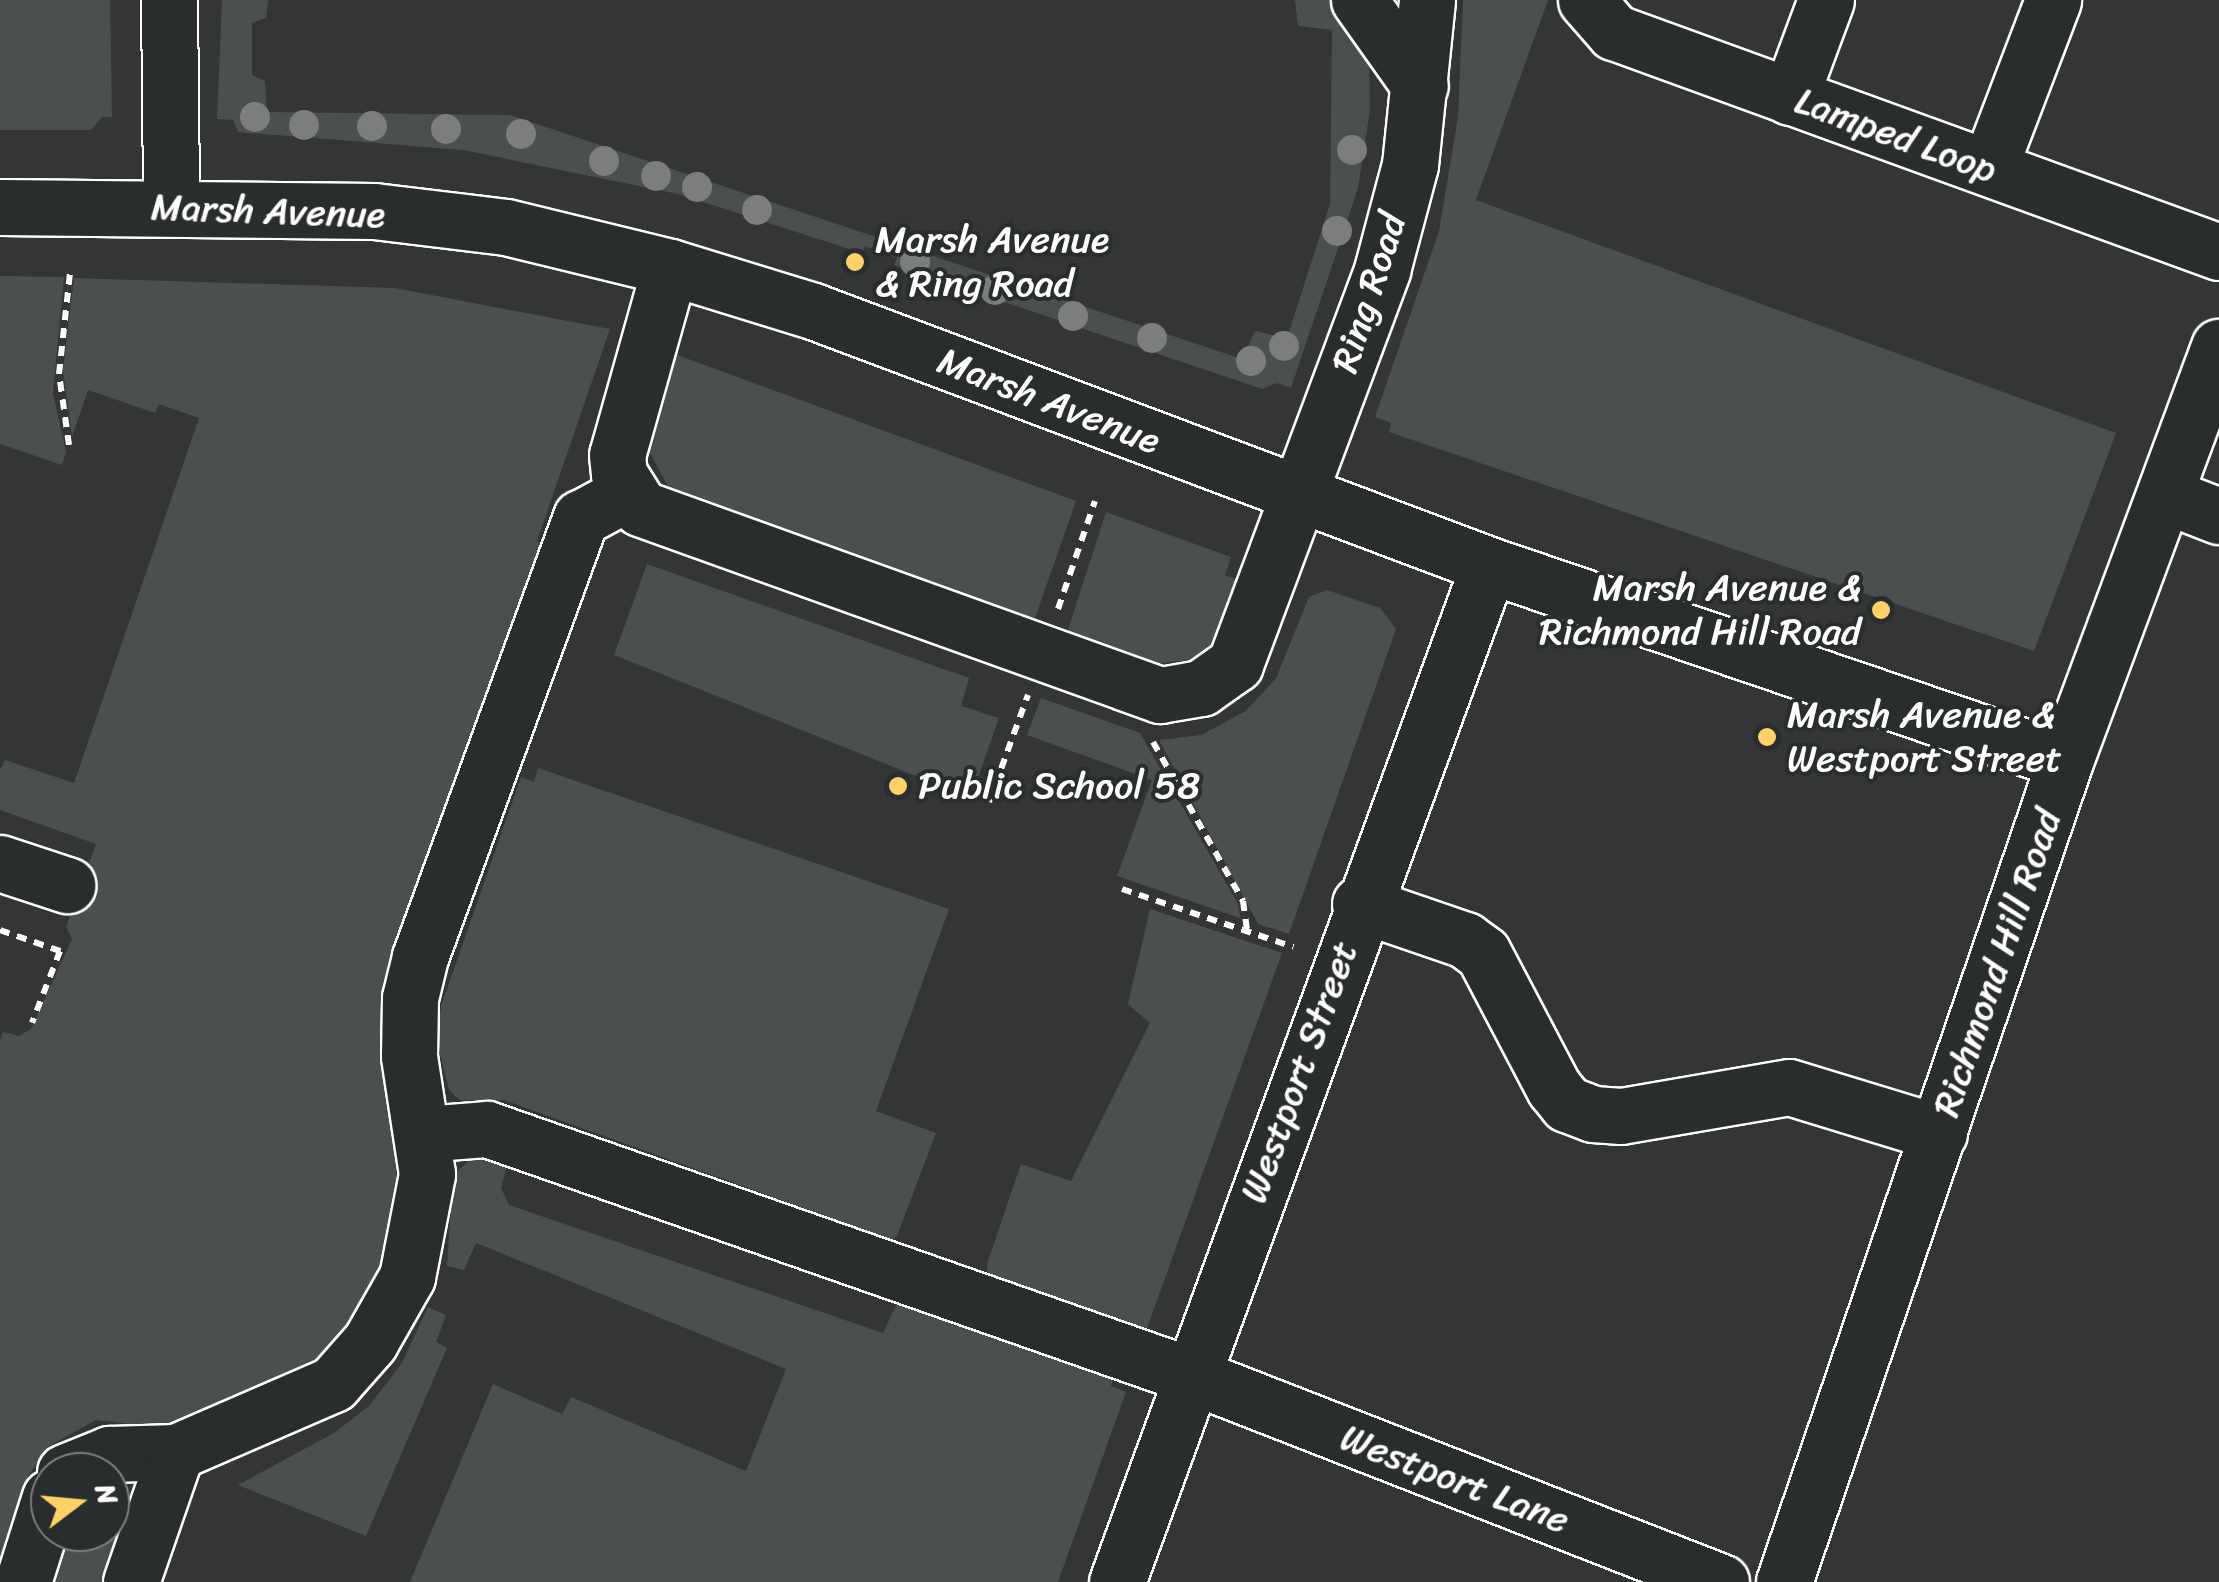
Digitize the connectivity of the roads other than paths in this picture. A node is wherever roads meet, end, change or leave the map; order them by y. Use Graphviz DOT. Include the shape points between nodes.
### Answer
graph roads {
  1 [pos="169,0"];
  2 [pos="1359,0"];
  3 [pos="1417,0"];
  4 [pos="1426,0"];
  5 [pos="1586,0"];
  6 [pos="1826,0"];
  7 [pos="2054,0"];
  8 [pos="1420,86"];
  9 [pos="1790,97"];
  10 [pos="1989,168"];
  11 [pos="171,206"];
  12 [pos="0,207"];
  13 [pos="2219,252"];
  14 [pos="670,267"];
  15 [pos="2219,347"];
  16 [pos="627,493"];
  17 [pos="1298,494"];
  18 [pos="2165,495"];
  19 [pos="2219,516"];
  20 [pos="1490,565"];
  21 [pos="2065,762"];
  22 [pos="0,863"];
  23 [pos="66,885"];
  24 [pos="1360,904"];
  25 [pos="1939,1133"];
  26 [pos="422,1134"];
  27 [pos="1190,1375"];
  28 [pos="176,1452"];
  29 [pos="130,1453"];
  30 [pos="32,1552"];
  31 [pos="23,1582"];
  32 [pos="131,1582"];
  33 [pos="1117,1582"];
  34 [pos="1721,1582"];
  35 [pos="1784,1582"];
  1 -- 11 [label="street"];
  2 -- 8 [label="street"];
  3 -- 8 [label="street, Ring Road"];
  4 -- 8 [label="street, Ring Road"];
  5 -- 9 [label="street, Lamped Loop" via="1614,32"];
  6 -- 9 [label="street"];
  7 -- 10 [label="street"];
  8 -- 17 [label="street, Ring Road" via="1410,164 1382,270"];
  9 -- 10 [label="street, Lamped Loop"];
  10 -- 13 [label="street, Lamped Loop"];
  11 -- 12 [label="street, Marsh Avenue"];
  11 -- 14 [label="street, Marsh Avenue" via="374,211 506,227"];
  14 -- 16 [label="street" via="618,455"];
  14 -- 17 [label="street, Marsh Avenue" via="813,311"];
  15 -- 18 [label="street, Richmond Hill Road"];
  16 -- 17 [label="street, Ring Road" via="658,517 1160,695 1201,688 1235,664"];
  16 -- 26 [label="street" via="580,518 420,957 410,998 409,1056"];
  17 -- 20 [label="street, Marsh Avenue"];
  18 -- 19 [label="street"];
  18 -- 21 [label="street, Richmond Hill Road"];
  20 -- 21 [label="street, Marsh Avenue"];
  20 -- 24 [label="street, Westport Street"];
  21 -- 25 [label="street, Richmond Hill Road"];
  22 -- 23 [label="street"];
  24 -- 25 [label="street" via="1466,940 1483,954 1567,1104 1621,1116 1789,1087"];
  24 -- 27 [label="street, Westport Street"];
  25 -- 35 [label="street, Richmond Hill Road"];
  26 -- 27 [label="street, Westport Lane" via="487,1129"];
  26 -- 28 [label="street" via="424,1204 409,1272 351,1367 332,1384"];
  27 -- 33 [label="street, Westport Street"];
  27 -- 34 [label="street, Westport Lane"];
  28 -- 29 [label="street"];
  28 -- 32 [label="street"];
  30 -- 31 [label="street"];
}
